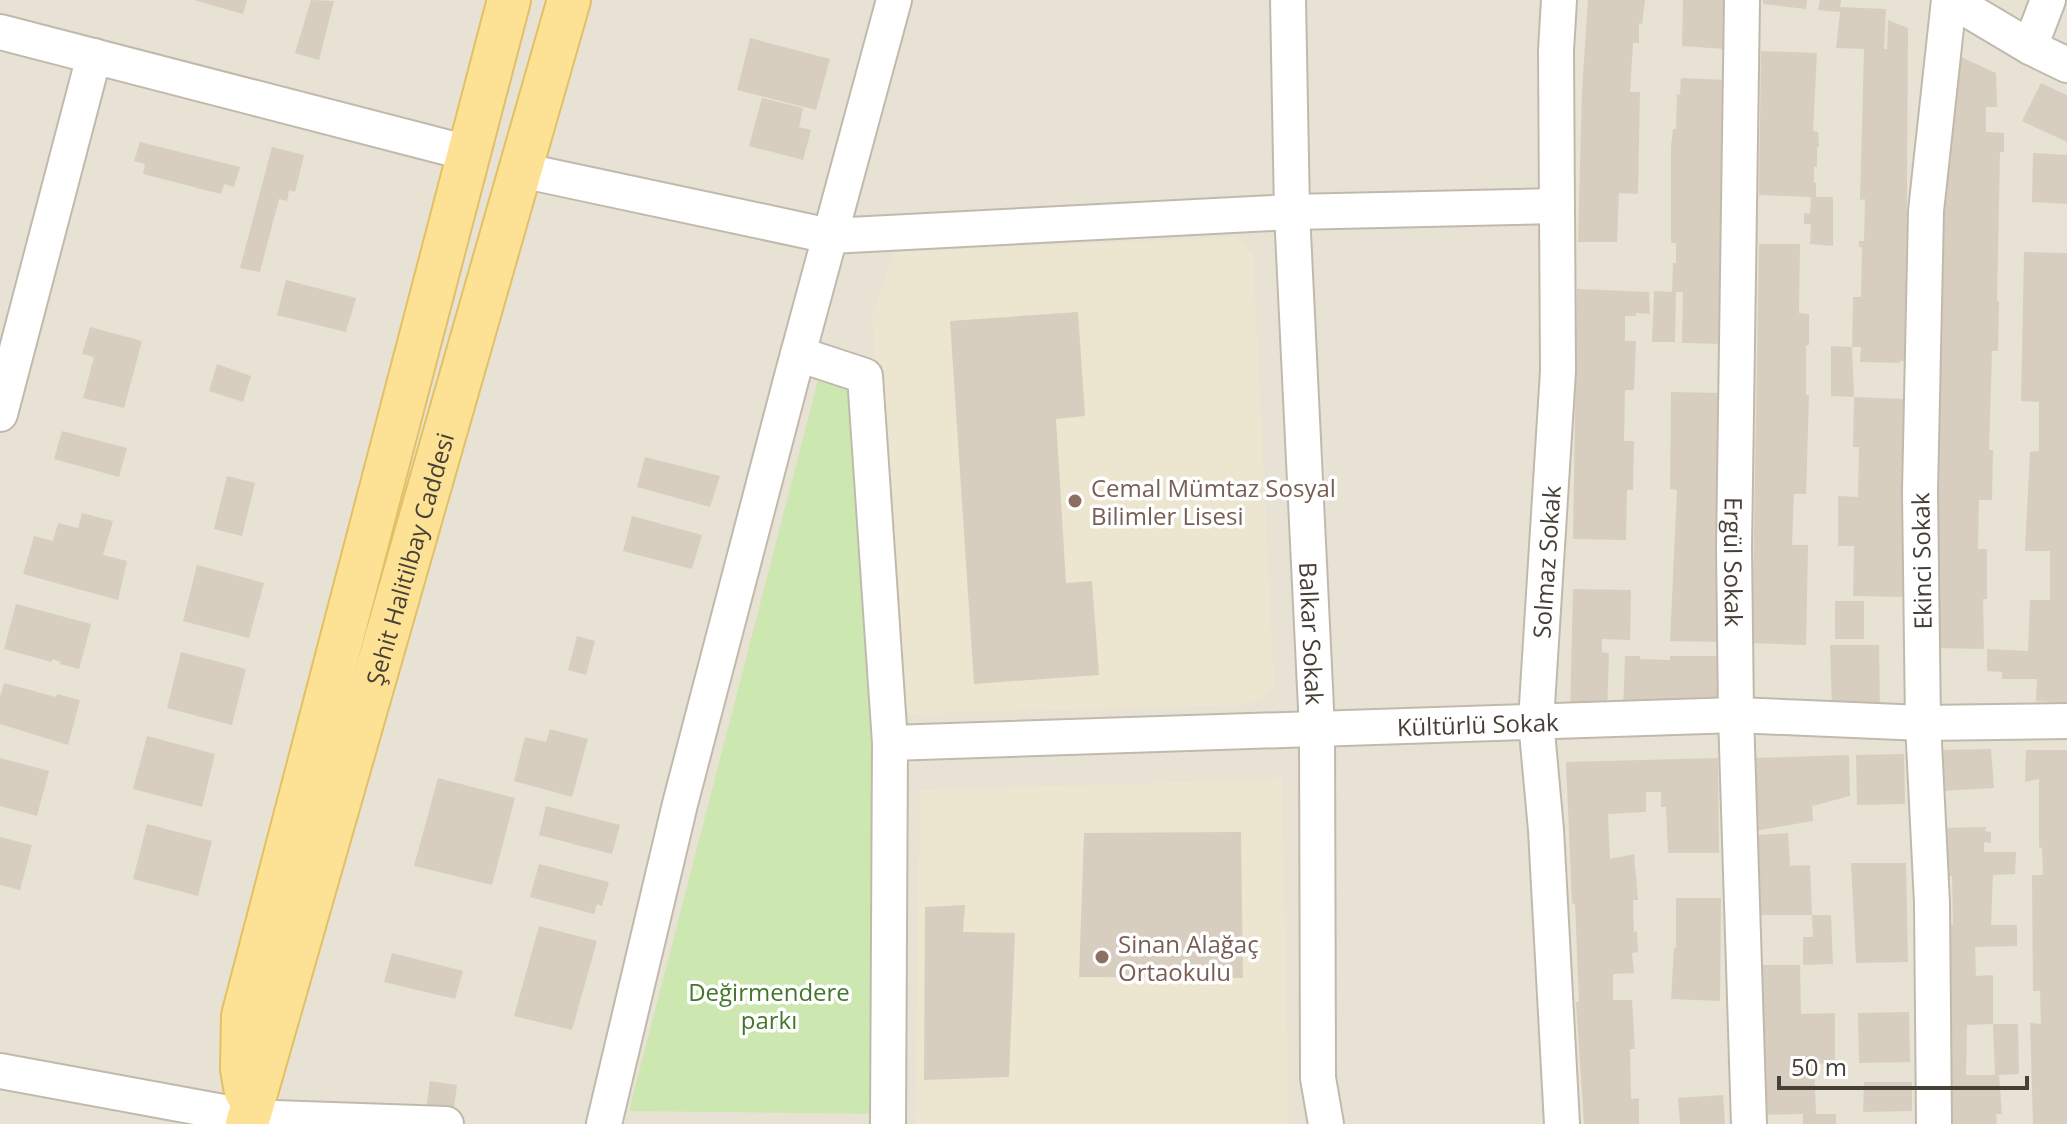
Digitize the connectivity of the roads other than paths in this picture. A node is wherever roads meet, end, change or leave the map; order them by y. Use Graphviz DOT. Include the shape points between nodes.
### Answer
graph roads {
  1 [pos="509,0"];
  2 [pos="569,0"];
  3 [pos="894,0"];
  4 [pos="1288,0"];
  5 [pos="1559,0"];
  6 [pos="1742,0"];
  7 [pos="1950,0"];
  8 [pos="2048,0"];
  9 [pos="0,32"];
  10 [pos="2030,47"];
  11 [pos="94,56"];
  12 [pos="2067,65"];
  13 [pos="468,153"];
  14 [pos="521,170"];
  15 [pos="1557,206"];
  16 [pos="1292,212"];
  17 [pos="830,236"];
  18 [pos="798,354"];
  19 [pos="0,414"];
  20 [pos="1736,715"];
  21 [pos="1536,721"];
  22 [pos="2067,721"];
  23 [pos="1923,723"];
  24 [pos="1317,729"];
  25 [pos="890,743"];
  26 [pos="0,1071"];
  27 [pos="248,1120"];
  28 [pos="446,1124"];
  29 [pos="604,1124"];
  30 [pos="888,1124"];
  31 [pos="1326,1124"];
  32 [pos="1562,1124"];
  33 [pos="1749,1124"];
  34 [pos="1934,1124"];
  1 -- 13 [label="main road, Şehit Halitilbay Caddesi"];
  2 -- 14 [label="main road, Şehit Halitilbay Caddesi"];
  3 -- 17 [label="street"];
  4 -- 16 [label="street, Balkar Sokak"];
  5 -- 15 [label="street, Solmaz Sokak"];
  6 -- 20 [label="street, Ergül Sokak"];
  7 -- 10 [label="street"];
  7 -- 23 [label="street, Ekinci Sokak" via="1926,211 1920,492"];
  8 -- 10 [label="street"];
  9 -- 11 [label="street"];
  10 -- 12 [label="street"];
  11 -- 13 [label="street"];
  11 -- 19 [label="street"];
  13 -- 27 [label="main road, Şehit Halitilbay Caddesi" via="243,1016"];
  14 -- 17 [label="street"];
  14 -- 27 [label="main road, Şehit Halitilbay Caddesi"];
  15 -- 16 [label="street"];
  15 -- 21 [label="street, Solmaz Sokak" via="1558,371"];
  16 -- 17 [label="street"];
  16 -- 24 [label="street, Balkar Sokak"];
  17 -- 18 [label="street"];
  18 -- 25 [label="street" via="865,376"];
  18 -- 29 [label="street" via="684,789"];
  20 -- 21 [label="street, Kültürlü Sokak"];
  20 -- 23 [label="street, Kültürlü Sokak"];
  20 -- 33 [label="street, Ergül Sokak"];
  21 -- 24 [label="street, Kültürlü Sokak"];
  21 -- 32 [label="street, Solmaz Sokak"];
  22 -- 23 [label="street, Kültürlü Sokak"];
  23 -- 34 [label="street, Ekinci Sokak" via="1932,903"];
  24 -- 25 [label="street, Kültürlü Sokak"];
  24 -- 31 [label="street, Balkar Sokak" via="1318,1078"];
  25 -- 30 [label="street"];
  26 -- 27 [label="street"];
  27 -- 28 [label="street"];
}
